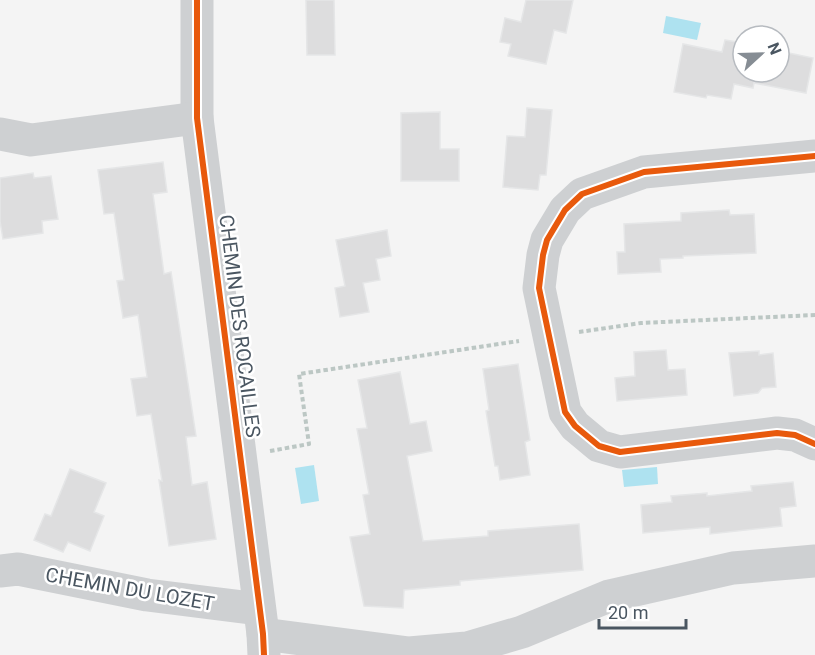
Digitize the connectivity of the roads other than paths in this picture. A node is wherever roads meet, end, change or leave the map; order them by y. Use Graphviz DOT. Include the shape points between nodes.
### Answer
graph roads {
  1 [pos="197,0"];
  2 [pos="197,118"];
  3 [pos="0,134"];
  4 [pos="815,156"];
  5 [pos="815,444"];
  6 [pos="815,561"];
  7 [pos="0,571"];
  8 [pos="262,633"];
  1 -- 2 [label="street, CHEMIN DES ROCAILLES"];
  2 -- 3 [label="street" via="31,140"];
  2 -- 8 [label="street, CHEMIN DES ROCAILLES"];
  4 -- 5 [label="street" via="644,172 582,194 565,210 548,240 539,288 565,412 599,446 620,452 777,433 795,435"];
  6 -- 8 [label="street, CHEMIN DU LOZET" via="733,568 609,596 522,632 467,648 409,653"];
  7 -- 8 [label="street, CHEMIN DU LOZET" via="18,569 147,595"];
}
